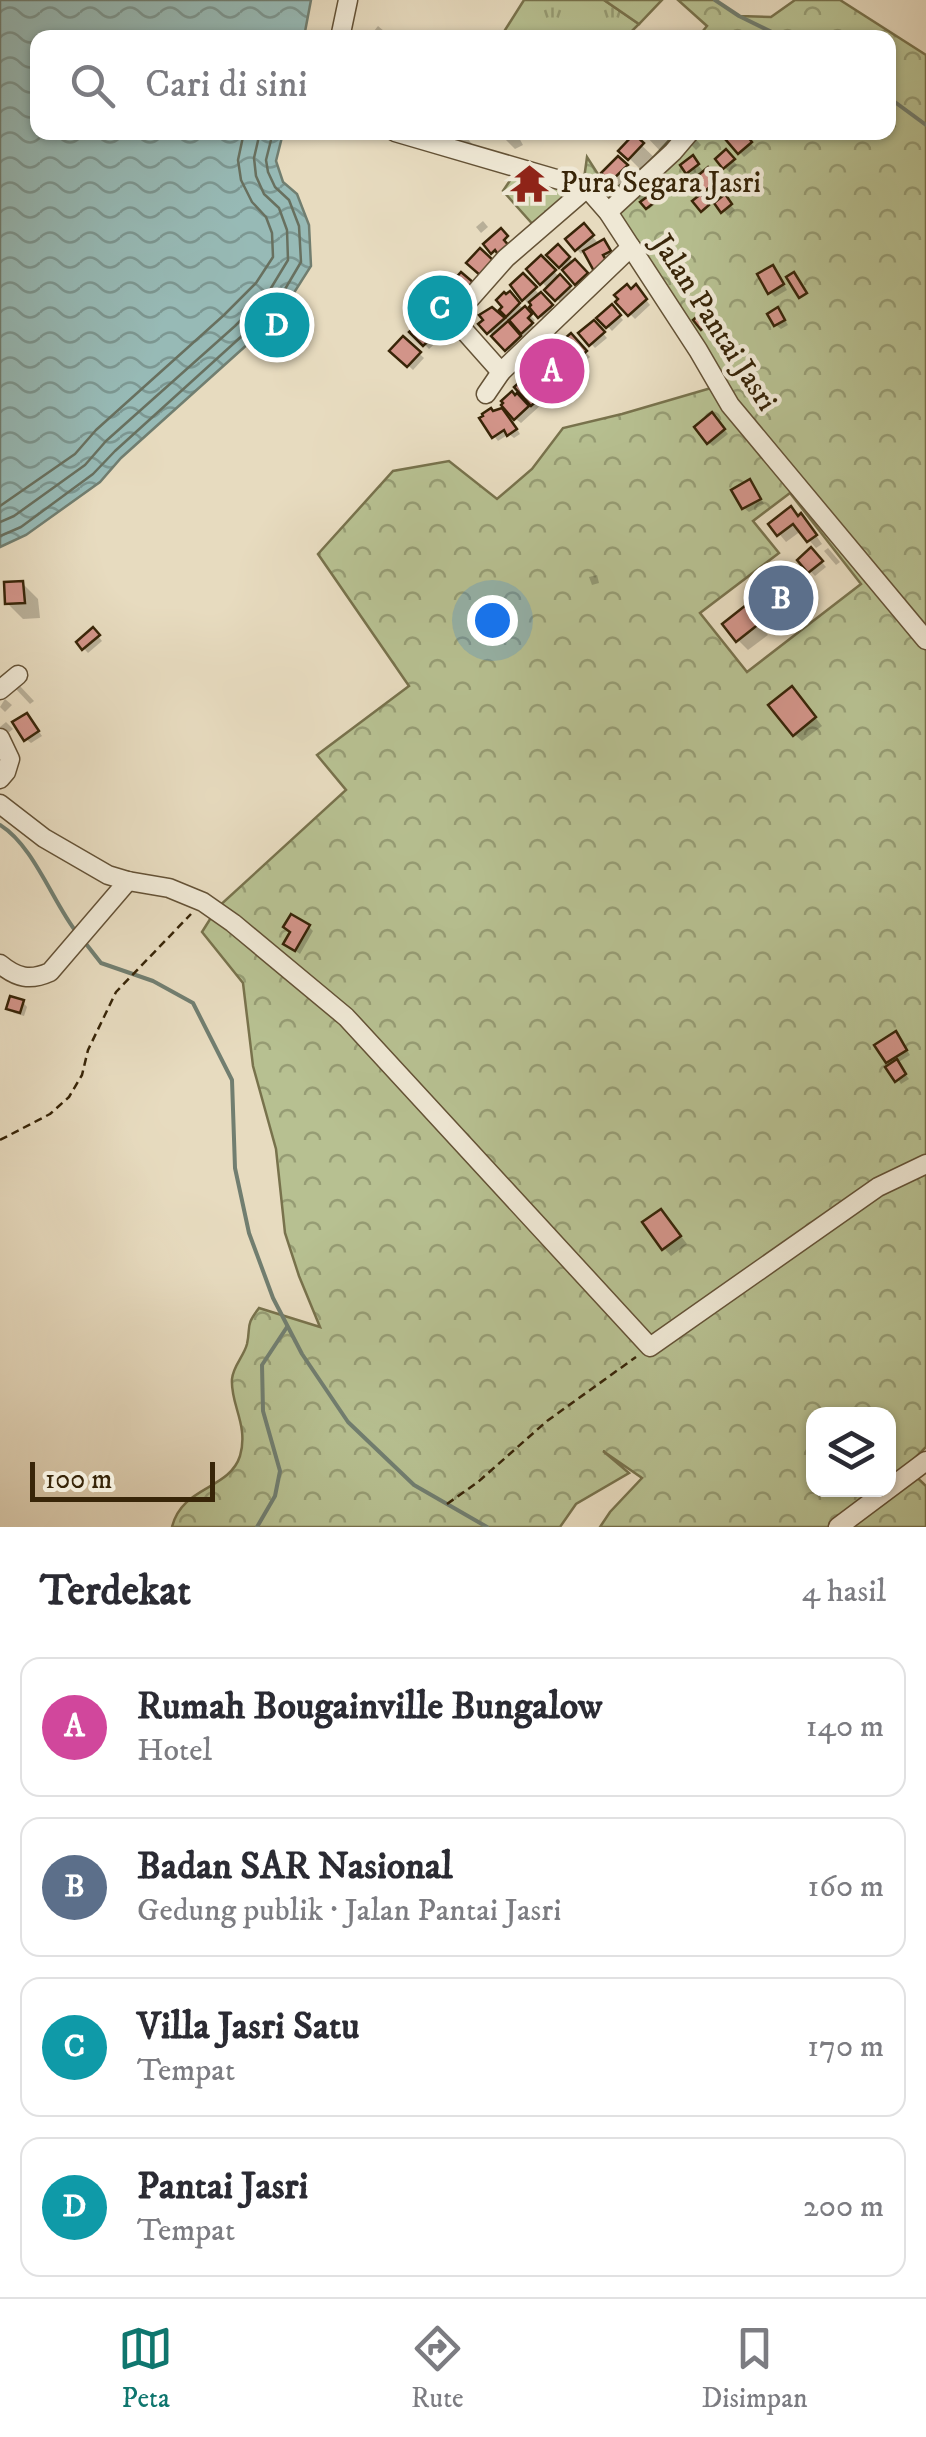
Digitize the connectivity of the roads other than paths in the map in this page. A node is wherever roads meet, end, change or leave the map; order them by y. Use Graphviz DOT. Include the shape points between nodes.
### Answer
graph roads {
  1 [pos="348,0"];
  2 [pos="342,30"];
  3 [pos="422,140"];
  4 [pos="683,140"];
  5 [pos="587,188"];
  6 [pos="608,212"];
  7 [pos="631,247"];
  8 [pos="501,372"];
  9 [pos="486,394"];
  10 [pos="926,640"];
  11 [pos="18,674"];
  12 [pos="0,690"];
  13 [pos="0,738"];
  14 [pos="0,779"];
  15 [pos="0,804"];
  16 [pos="128,881"];
  17 [pos="0,964"];
  18 [pos="926,1164"];
  19 [pos="926,1461"];
  20 [pos="838,1527"];
  1 -- 2 [label="street"];
  3 -- 5 [label="street"];
  4 -- 6 [label="street"];
  5 -- 6 [label="street, Jalan Pantai Jasri"];
  5 -- 8 [label="street" via="506,258 448,325"];
  6 -- 7 [label="street, Jalan Pantai Jasri"];
  7 -- 8 [label="street"];
  7 -- 10 [label="street, Jalan Pantai Jasri" via="730,405"];
  8 -- 9 [label="street"];
  11 -- 12 [label="street"];
  13 -- 14 [label="street" via="10,759"];
  15 -- 16 [label="street" via="57,846"];
  16 -- 17 [label="street" via="50,972 32,978"];
  16 -- 18 [label="street" via="202,902 346,1017 650,1347 878,1187"];
  19 -- 20 [label="street"];
}
